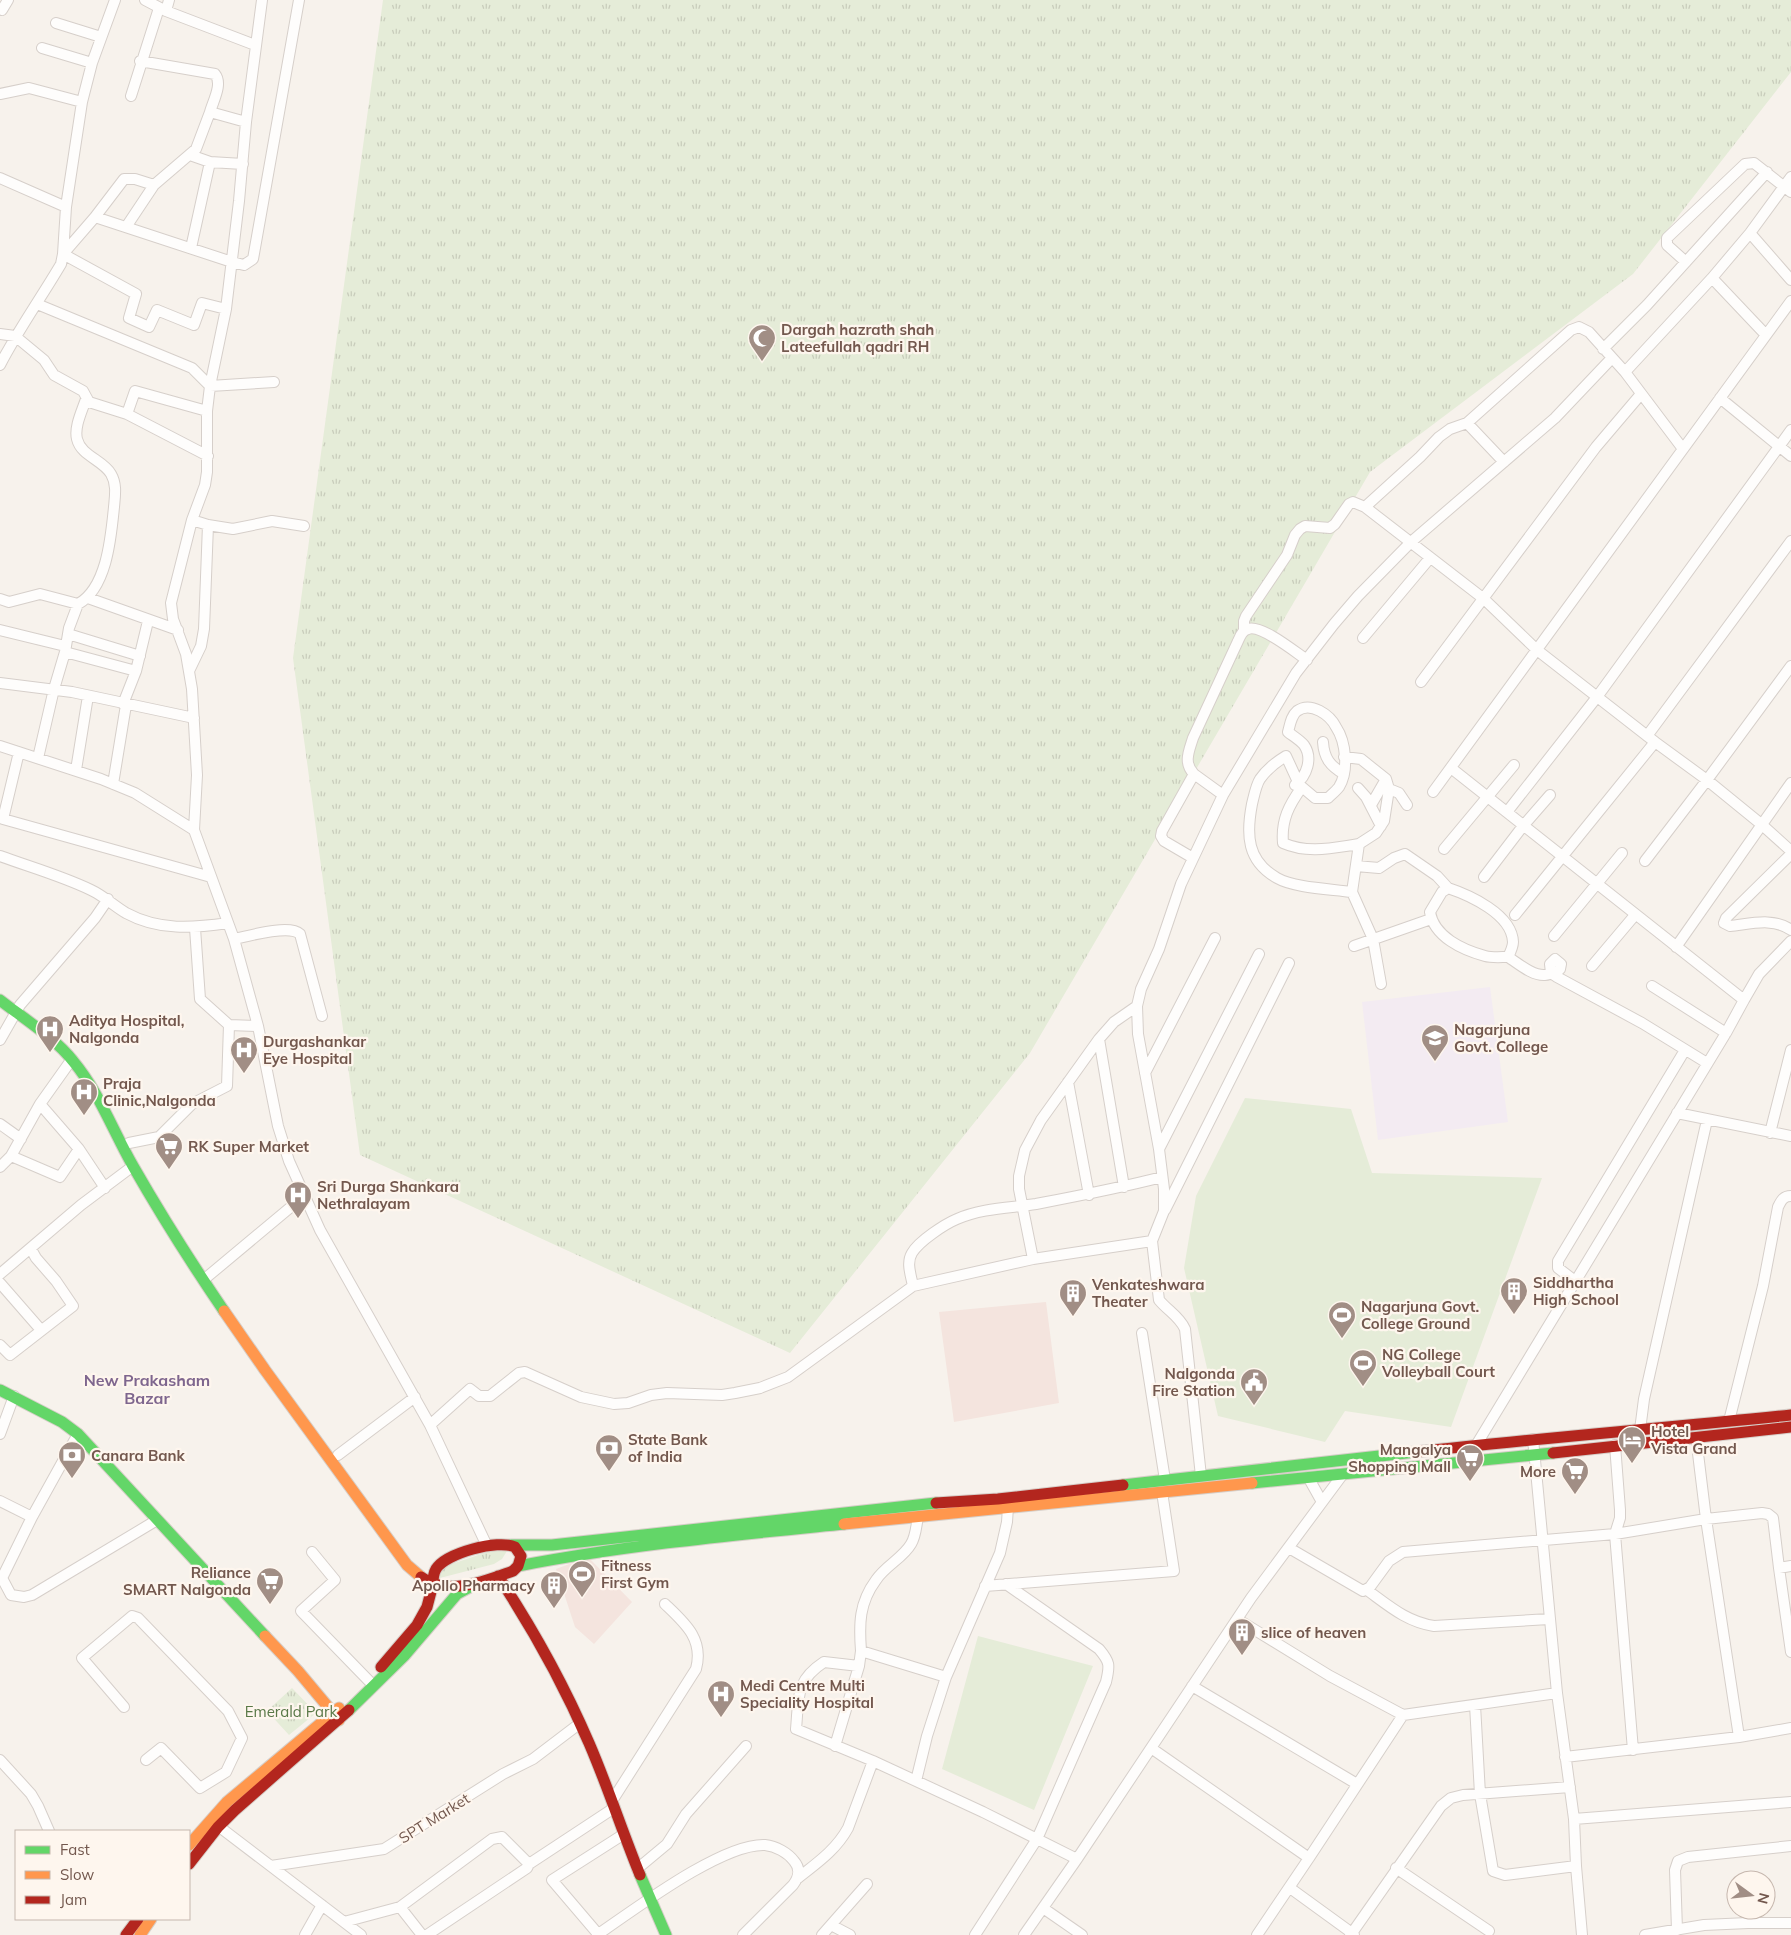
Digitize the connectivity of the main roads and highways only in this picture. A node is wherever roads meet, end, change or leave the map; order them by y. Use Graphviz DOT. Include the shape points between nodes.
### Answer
graph roads {
  1 [pos="0,990"];
  2 [pos="0,1000"];
  3 [pos="18,1008"];
  4 [pos="0,1390"];
  5 [pos="1791,1415"];
  6 [pos="1791,1427"];
  7 [pos="1164,1486"];
  8 [pos="511,1545"];
  9 [pos="444,1562"];
  10 [pos="515,1572"];
  11 [pos="498,1576"];
  12 [pos="478,1581"];
  13 [pos="433,1584"];
  14 [pos="524,1596"];
  15 [pos="560,1682"];
  16 [pos="336,1717"];
  17 [pos="214,1823"];
  18 [pos="190,1844"];
  19 [pos="190,1862"];
  20 [pos="137,1920"];
  21 [pos="150,1920"];
  22 [pos="126,1935"];
  23 [pos="140,1935"];
  24 [pos="666,1935"];
  1 -- 3 [label="main road"];
  2 -- 3 [label="main road"];
  3 -- 9 [label="main road" via="56,1033 91,1072 207,1276 402,1546 423,1560"];
  3 -- 13 [label="main road" via="72,1059 85,1077 133,1166 205,1283 395,1550 419,1576"];
  4 -- 16 [label="main road" via="62,1422 78,1434 298,1671"];
  5 -- 7 [label="main road" via="1533,1439 1201,1476"];
  6 -- 7 [label="main road" via="1343,1474"];
  7 -- 8 [label="main road" via="913,1505 552,1545"];
  7 -- 10 [label="main road" via="1008,1507 602,1551"];
  8 -- 9 [label="main road" via="487,1546"];
  8 -- 10 [label="main road" via="521,1556"];
  9 -- 13 [label="main road" via="434,1571"];
  10 -- 11 [label="main road"];
  11 -- 12 [label="main road"];
  11 -- 15 [label="main road" via="521,1610"];
  12 -- 13 [label="main road" via="456,1587"];
  12 -- 16 [label="main road" via="458,1594 405,1655"];
  13 -- 16 [label="main road" via="427,1607 417,1625"];
  14 -- 15 [label="main road"];
  15 -- 24 [label="main road"];
  16 -- 17 [label="main road" via="234,1810"];
  17 -- 18 [label="main road"];
  17 -- 19 [label="main road"];
  20 -- 22 [label="main road"];
  21 -- 23 [label="main road"];
}
